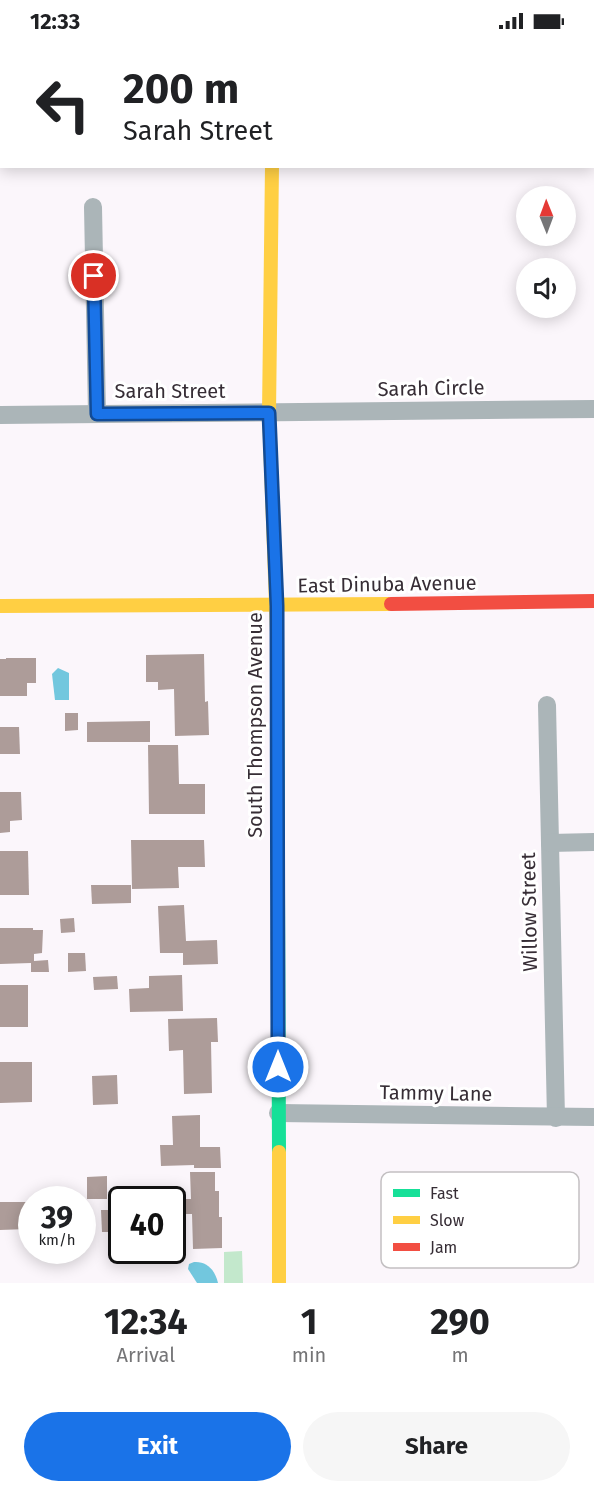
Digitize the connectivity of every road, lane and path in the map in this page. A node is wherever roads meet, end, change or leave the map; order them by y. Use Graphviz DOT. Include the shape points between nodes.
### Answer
graph roads {
  1 [pos="272,168"];
  2 [pos="93,207"];
  3 [pos="594,409"];
  4 [pos="269,413"];
  5 [pos="97,414"];
  6 [pos="0,415"];
  7 [pos="594,601"];
  8 [pos="0,606"];
  9 [pos="277,606"];
  10 [pos="547,705"];
  11 [pos="594,842"];
  12 [pos="550,843"];
  13 [pos="278,1113"];
  14 [pos="594,1117"];
  15 [pos="556,1118"];
  16 [pos="279,1283"];
  1 -- 4 [label="street, South Thompson Avenue"];
  2 -- 5 [label="street"];
  3 -- 4 [label="street, Sarah Circle"];
  4 -- 5 [label="street, Sarah Street"];
  4 -- 9 [label="street, South Thompson Avenue"];
  5 -- 6 [label="street, Sarah Street"];
  7 -- 9 [label="street, East Dinuba Avenue"];
  8 -- 9 [label="street, East Dinuba Avenue"];
  9 -- 13 [label="street, South Thompson Avenue"];
  10 -- 12 [label="street, Willow Street"];
  11 -- 12 [label="street"];
  12 -- 15 [label="street, Willow Street"];
  13 -- 15 [label="street, Tammy Lane"];
  13 -- 16 [label="street, South Thompson Avenue"];
  14 -- 15 [label="street, Tammy Lane"];
}
